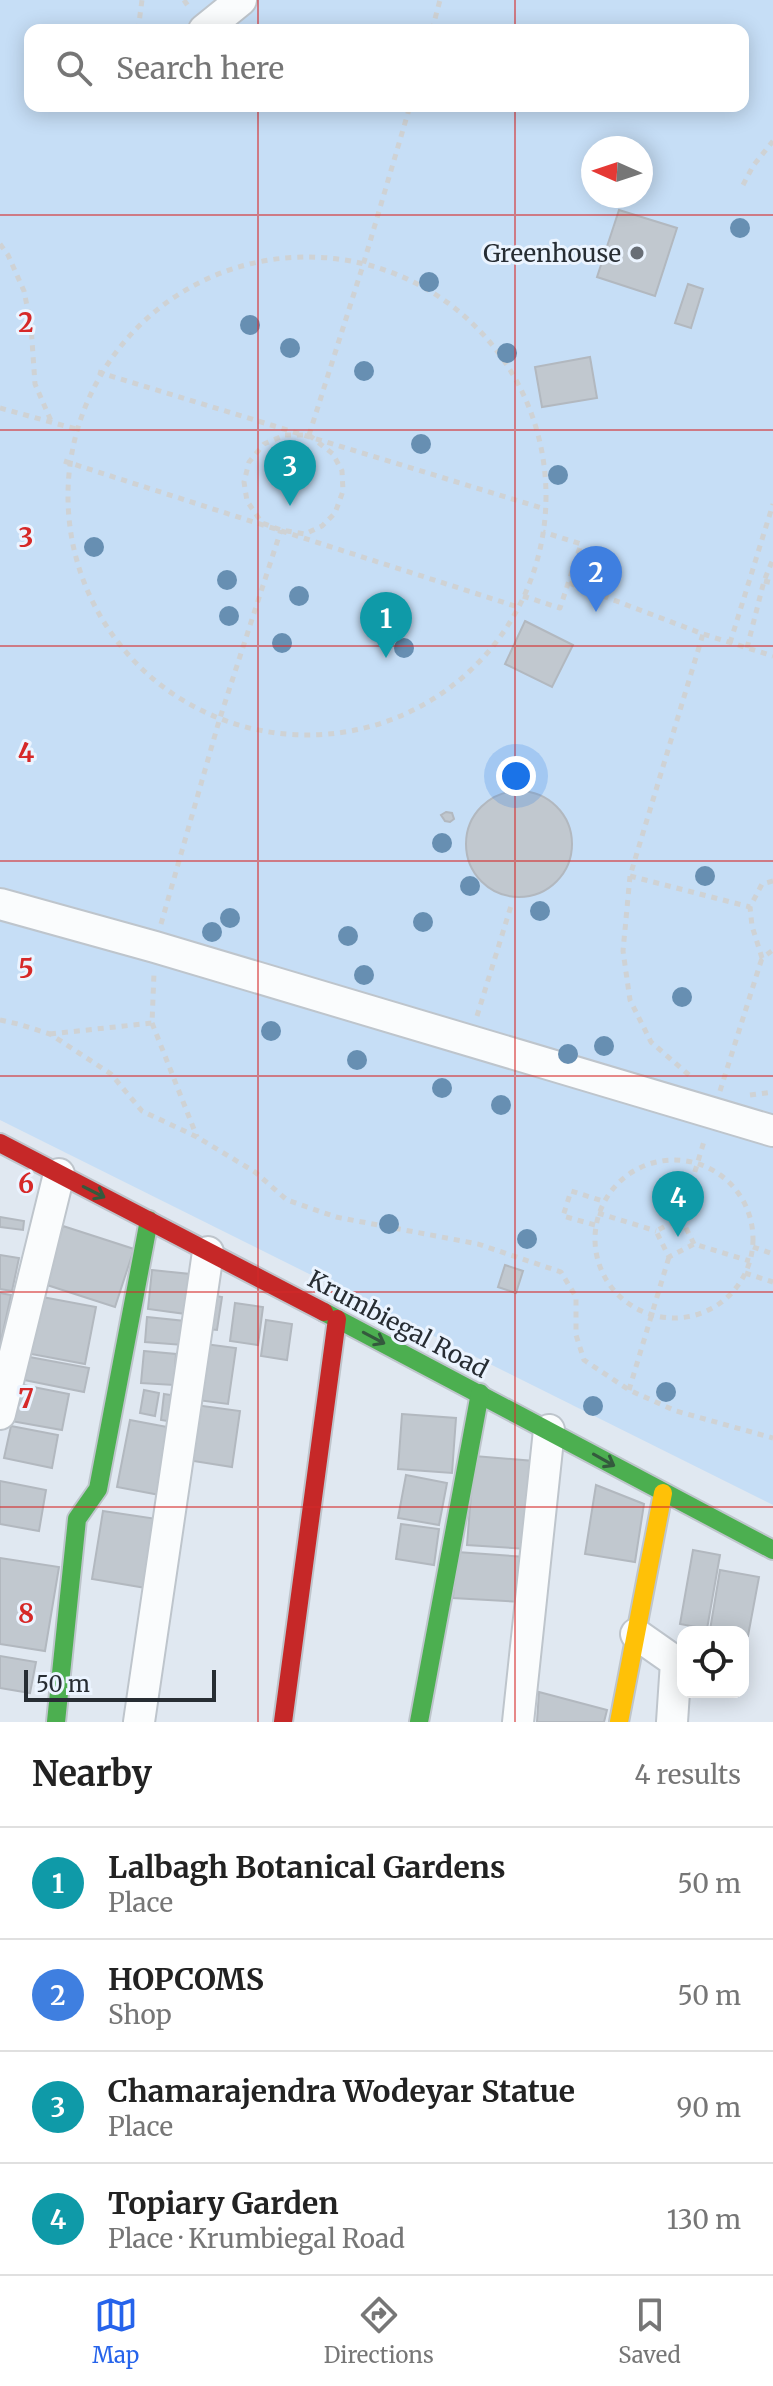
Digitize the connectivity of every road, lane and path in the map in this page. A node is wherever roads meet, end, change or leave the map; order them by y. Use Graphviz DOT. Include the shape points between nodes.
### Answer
graph roads {
  1 [pos="142,0"];
  2 [pos="241,0"];
  3 [pos="440,0"];
  4 [pos="139,24"];
  5 [pos="211,24"];
  6 [pos="434,24"];
  7 [pos="408,112"];
  8 [pos="773,141"];
  9 [pos="743,185"];
  10 [pos="0,244"];
  11 [pos="364,262"];
  12 [pos="98,372"];
  13 [pos="0,408"];
  14 [pos="52,423"];
  15 [pos="76,429"];
  16 [pos="309,435"];
  17 [pos="64,461"];
  18 [pos="773,504"];
  19 [pos="545,509"];
  20 [pos="281,530"];
  21 [pos="542,532"];
  22 [pos="773,559"];
  23 [pos="764,581"];
  24 [pos="569,583"];
  25 [pos="773,583"];
  26 [pos="523,596"];
  27 [pos="518,607"];
  28 [pos="703,634"];
  29 [pos="730,643"];
  30 [pos="747,648"];
  31 [pos="773,656"];
  32 [pos="219,721"];
  33 [pos="630,876"];
  34 [pos="773,881"];
  35 [pos="0,904"];
  36 [pos="511,906"];
  37 [pos="750,907"];
  38 [pos="155,947"];
  39 [pos="773,950"];
  40 [pos="762,958"];
  41 [pos="0,1020"];
  42 [pos="152,1023"];
  43 [pos="50,1034"];
  44 [pos="470,1040"];
  45 [pos="692,1078"];
  46 [pos="773,1092"];
  47 [pos="748,1095"];
  48 [pos="720,1097"];
  49 [pos="773,1131"];
  50 [pos="197,1137"];
  51 [pos="0,1143"];
  52 [pos="698,1163"];
  53 [pos="59,1174"];
  54 [pos="603,1201"];
  55 [pos="598,1213"];
  56 [pos="681,1218"];
  57 [pos="149,1220"];
  58 [pos="595,1225"];
  59 [pos="656,1231"];
  60 [pos="694,1244"];
  61 [pos="753,1247"];
  62 [pos="208,1252"];
  63 [pos="773,1254"];
  64 [pos="669,1257"];
  65 [pos="750,1261"];
  66 [pos="745,1273"];
  67 [pos="773,1282"];
  68 [pos="651,1315"];
  69 [pos="337,1319"];
  70 [pos="629,1390"];
  71 [pos="480,1393"];
  72 [pos="0,1414"];
  73 [pos="549,1430"];
  74 [pos="773,1438"];
  75 [pos="663,1493"];
  76 [pos="773,1550"];
  77 [pos="636,1634"];
  78 [pos="56,1722"];
  79 [pos="139,1722"];
  80 [pos="283,1722"];
  81 [pos="419,1722"];
  82 [pos="518,1722"];
  83 [pos="619,1722"];
  84 [pos="672,1722"];
  1 -- 4 [label="path"];
  2 -- 5 [label="street"];
  3 -- 6 [label="path"];
  7 -- 11 [label="path"];
  8 -- 9 [label="path"];
  10 -- 14 [label="path" via="24,291 35,384"];
  11 -- 12 [label="path" via="310,256 258,261 211,276 173,297 136,327"];
  11 -- 16 [label="path"];
  11 -- 19 [label="path" via="422,285 472,322 493,345 525,398 535,427"];
  12 -- 15 [label="path"];
  12 -- 16 [label="path"];
  13 -- 14 [label="path"];
  14 -- 15 [label="path"];
  15 -- 17 [label="path"];
  16 -- 19 [label="path"];
  16 -- 20 [label="path" via="333,454 342,471 343,491 335,513 322,526 305,534"];
  16 -- 20 [label="path" via="285,435 264,444 249,462 247,501 262,523"];
  17 -- 20 [label="path"];
  17 -- 32 [label="path" via="76,557 93,602 119,642 158,682"];
  18 -- 29 [label="path"];
  19 -- 21 [label="path"];
  20 -- 27 [label="path"];
  20 -- 32 [label="path"];
  21 -- 24 [label="path" via="581,544"];
  21 -- 26 [label="path"];
  22 -- 23 [label="path"];
  23 -- 25 [label="path"];
  23 -- 30 [label="path"];
  24 -- 26 [label="path" via="560,608"];
  24 -- 28 [label="path"];
  26 -- 27 [label="path"];
  27 -- 32 [label="path" via="465,676 390,722 305,737"];
  28 -- 29 [label="path"];
  28 -- 33 [label="path"];
  29 -- 30 [label="path"];
  30 -- 31 [label="path"];
  32 -- 38 [label="path"];
  33 -- 37 [label="path"];
  33 -- 45 [label="path" via="623,951 630,1000 651,1042"];
  34 -- 37 [label="path" via="762,884"];
  35 -- 38 [label="street"];
  36 -- 44 [label="path"];
  37 -- 40 [label="path"];
  38 -- 42 [label="path"];
  38 -- 44 [label="street"];
  39 -- 40 [label="path"];
  40 -- 48 [label="path"];
  41 -- 43 [label="path"];
  42 -- 43 [label="path"];
  42 -- 50 [label="path"];
  43 -- 50 [label="path" via="111,1074 142,1111"];
  44 -- 48 [label="street"];
  46 -- 47 [label="path"];
  48 -- 49 [label="street"];
  48 -- 52 [label="path"];
  50 -- 70 [label="path" via="255,1172 287,1200 336,1217 478,1244 561,1272 576,1297 576,1335 584,1360"];
  51 -- 53 [label="street, Krumbiegal Road"];
  52 -- 54 [label="path" via="671,1159 643,1165 620,1179"];
  52 -- 56 [label="path"];
  52 -- 61 [label="path" via="736,1188 750,1216"];
  53 -- 57 [label="street, Krumbiegal Road, one-way"];
  53 -- 72 [label="street"];
  54 -- 55 [label="path"];
  54 -- 58 [label="path" via="571,1191 563,1216"];
  55 -- 58 [label="path"];
  55 -- 59 [label="path"];
  56 -- 59 [label="path"];
  56 -- 60 [label="path"];
  57 -- 62 [label="street, Krumbiegal Road"];
  57 -- 78 [label="street" via="98,1489 77,1519"];
  58 -- 68 [label="path" via="596,1254 606,1281 626,1302"];
  59 -- 64 [label="path"];
  60 -- 64 [label="path"];
  60 -- 65 [label="path"];
  61 -- 63 [label="path"];
  61 -- 65 [label="path"];
  62 -- 69 [label="street, Krumbiegal Road"];
  62 -- 79 [label="street"];
  64 -- 68 [label="path"];
  65 -- 66 [label="path"];
  66 -- 67 [label="path"];
  66 -- 68 [label="path" via="713,1308 683,1318"];
  68 -- 70 [label="path"];
  69 -- 71 [label="street, Krumbiegal Road, one-way"];
  69 -- 80 [label="street"];
  70 -- 74 [label="path" via="676,1411"];
  71 -- 73 [label="street, Krumbiegal Road"];
  71 -- 81 [label="street"];
  73 -- 75 [label="street, Krumbiegal Road, one-way"];
  73 -- 82 [label="street"];
  75 -- 76 [label="street, Krumbiegal Road"];
  75 -- 77 [label="street"];
  77 -- 83 [label="street"];
  77 -- 84 [label="street" via="676,1662"];
}
